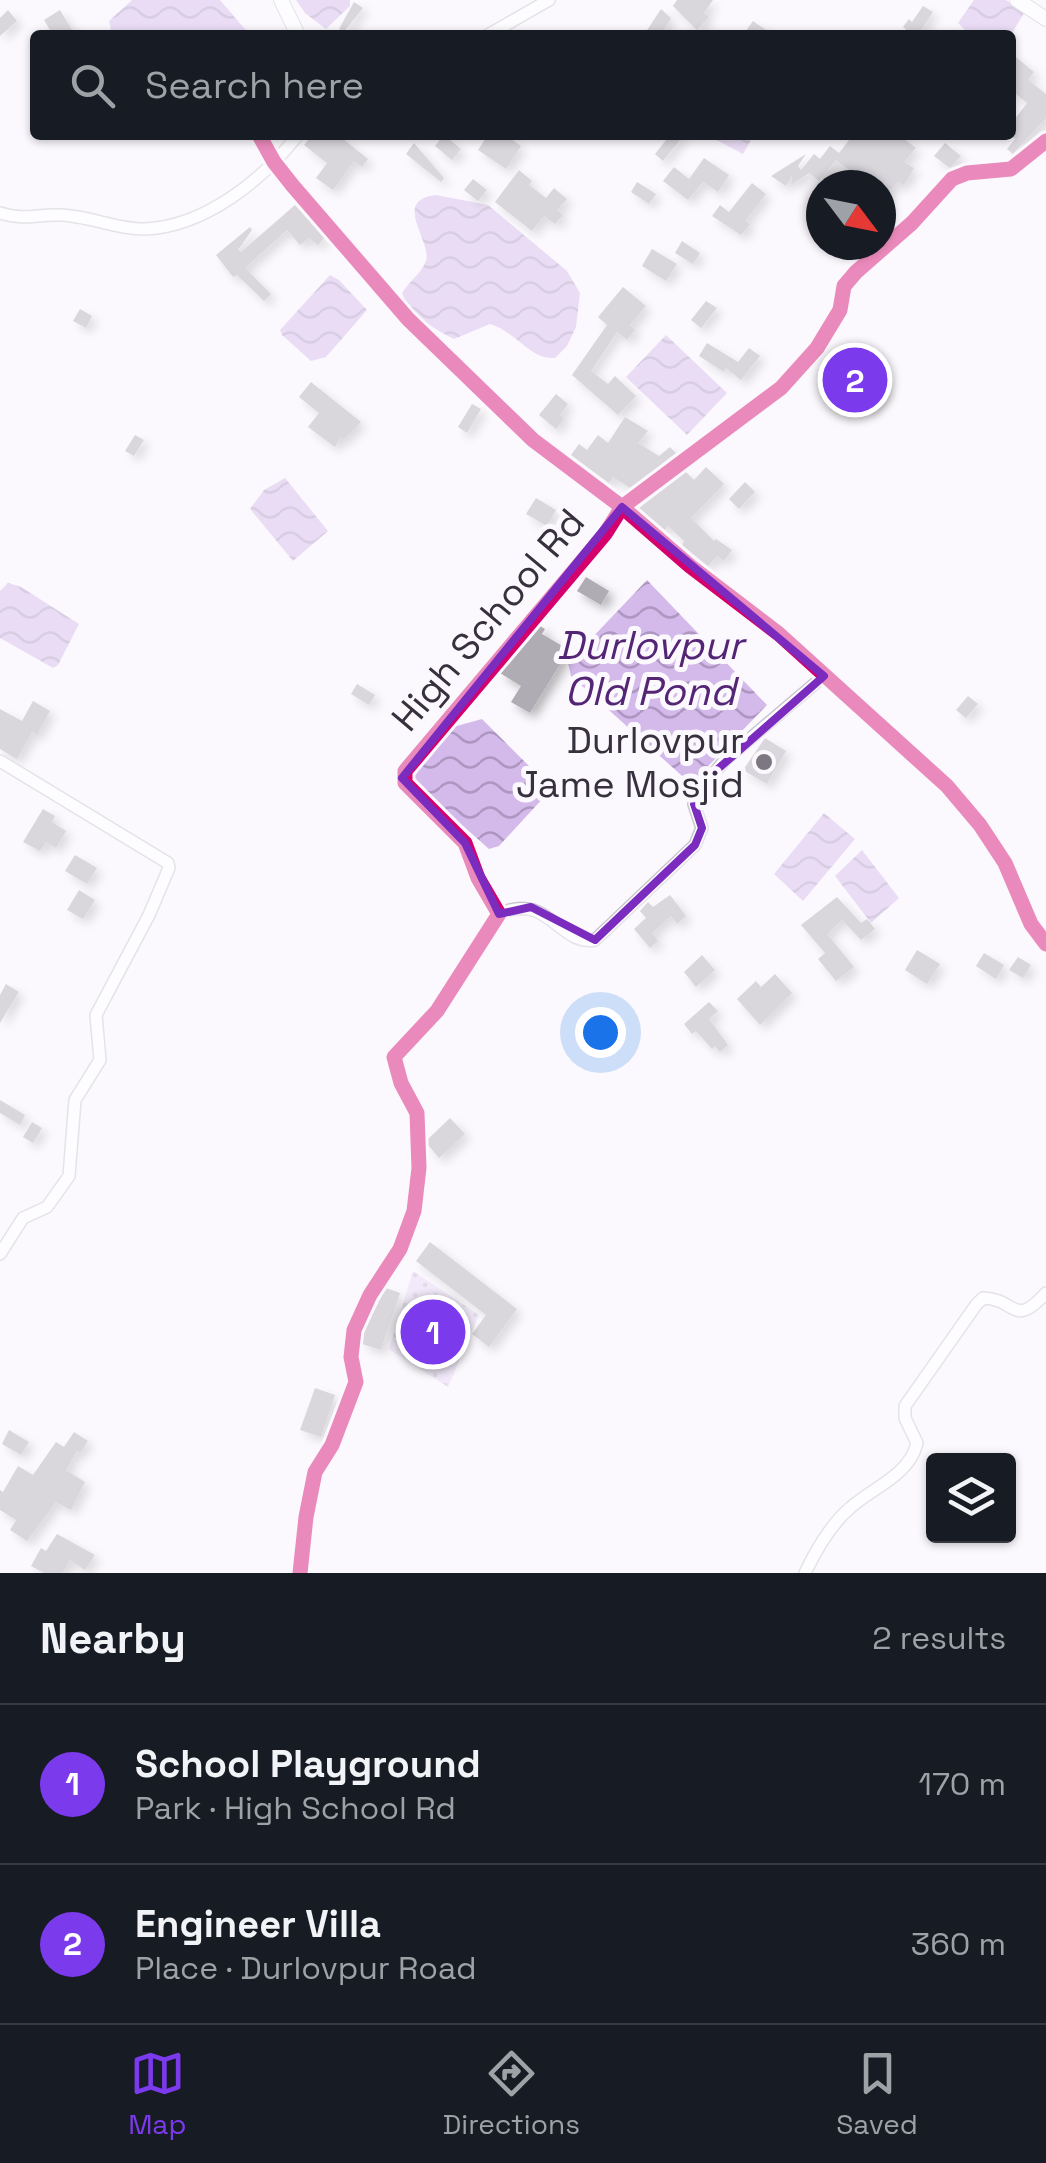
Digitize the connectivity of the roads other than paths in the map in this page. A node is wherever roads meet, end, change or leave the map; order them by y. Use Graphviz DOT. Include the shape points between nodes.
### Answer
graph roads {
  1 [pos="281,0"];
  2 [pos="548,0"];
  3 [pos="1017,0"];
  4 [pos="1046,19"];
  5 [pos="296,30"];
  6 [pos="497,30"];
  7 [pos="262,140"];
  8 [pos="294,140"];
  9 [pos="1046,141"];
  10 [pos="274,162"];
  11 [pos="0,213"];
  12 [pos="622,506"];
  13 [pos="824,676"];
  14 [pos="0,761"];
  15 [pos="499,914"];
  16 [pos="1046,944"];
  17 [pos="0,1254"];
  18 [pos="1046,1294"];
  19 [pos="300,1573"];
  20 [pos="805,1573"];
  1 -- 5 [label="street"];
  2 -- 6 [label="street"];
  3 -- 4 [label="street"];
  7 -- 10 [label="street"];
  8 -- 10 [label="street"];
  9 -- 12 [label="street" via="1011,169 952,179 844,286 840,310 818,348 781,388"];
  10 -- 11 [label="street" via="212,209 147,229"];
  10 -- 12 [label="street" via="408,318 533,440"];
  12 -- 13 [label="street"];
  12 -- 15 [label="street, High School Rd" via="405,771 404,783 465,843"];
  13 -- 15 [label="street" via="711,775 694,804 702,828 695,845 595,940 582,940 531,908"];
  13 -- 16 [label="street" via="947,786 1005,863"];
  14 -- 17 [label="street" via="169,868 96,1015 100,1060 75,1100 69,1176 47,1206 23,1218"];
  15 -- 19 [label="street" via="437,1011 394,1056 417,1113 414,1211 400,1250 354,1330 356,1382 316,1472"];
  18 -- 20 [label="street" via="1026,1312 992,1298 976,1304 905,1406 917,1443 910,1459 849,1509"];
}
